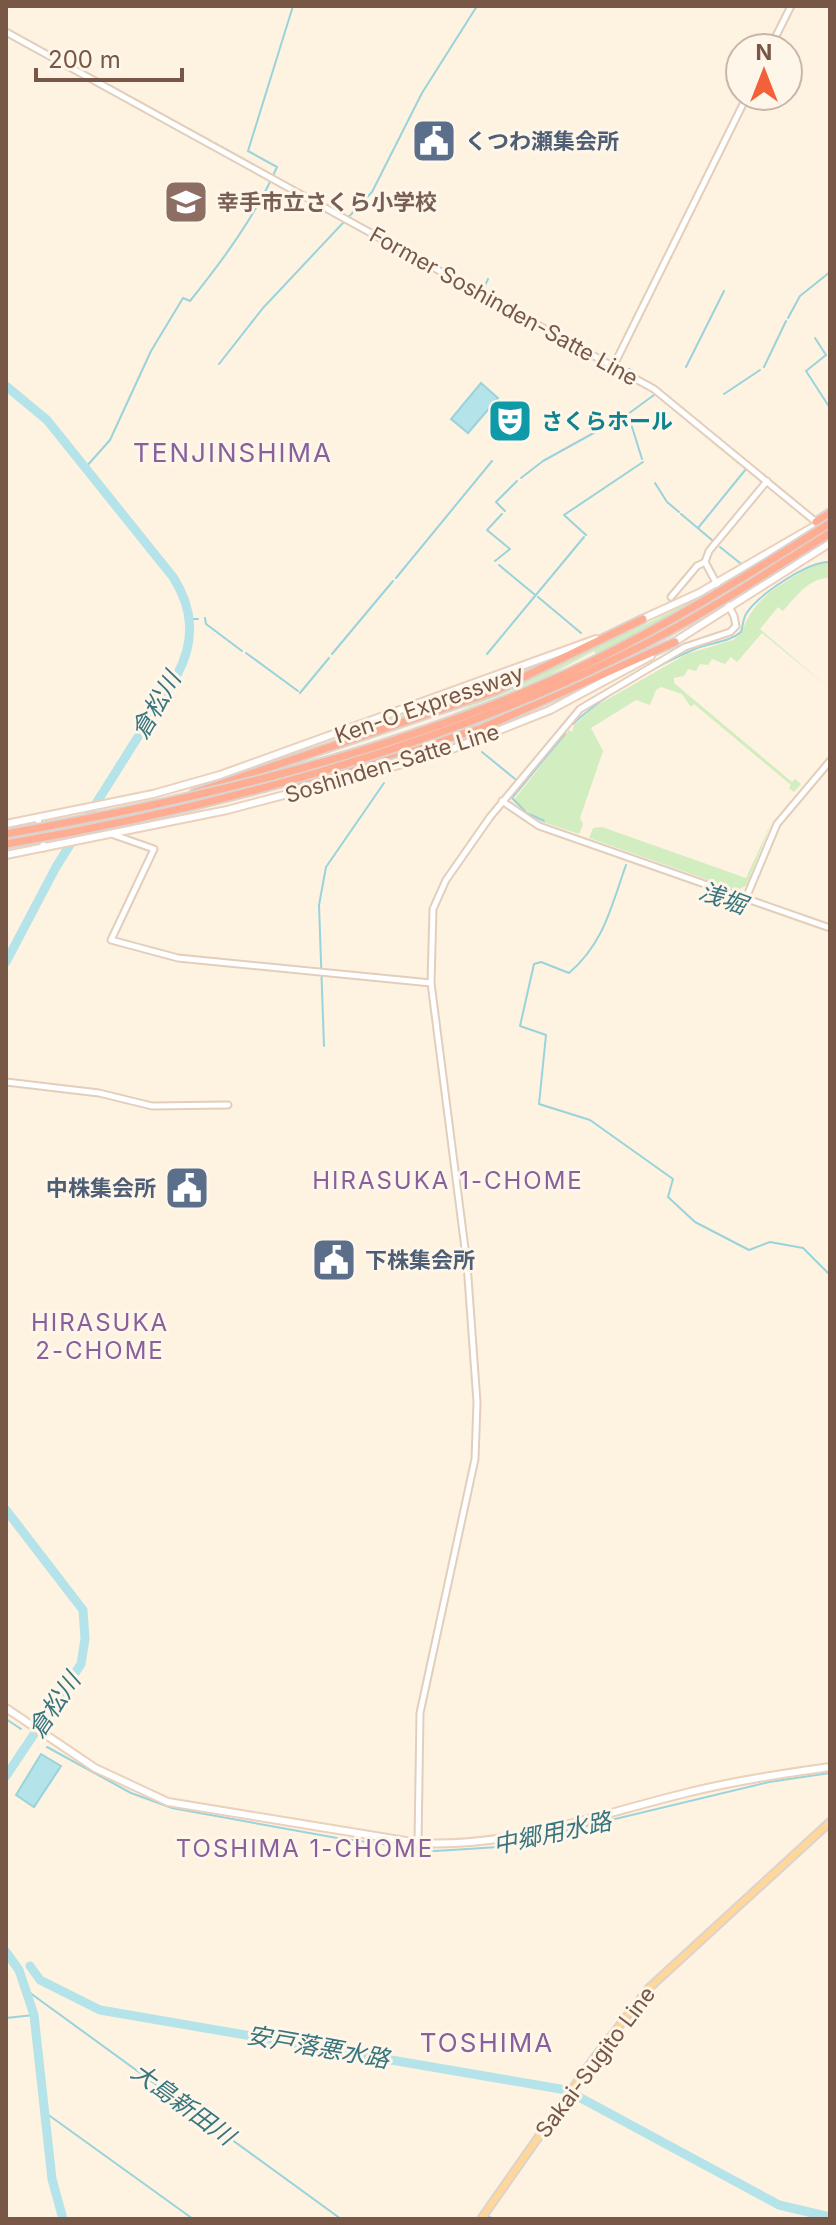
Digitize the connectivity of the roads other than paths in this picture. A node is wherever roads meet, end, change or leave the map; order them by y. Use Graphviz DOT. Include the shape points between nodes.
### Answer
graph roads {
  1 [pos="791,6"];
  2 [pos="6,32"];
  3 [pos="778,32"];
  4 [pos="739,112"];
  5 [pos="613,367"];
  6 [pos="767,481"];
  7 [pos="830,513"];
  8 [pos="816,522"];
  9 [pos="830,523"];
  10 [pos="830,533"];
  11 [pos="830,543"];
  12 [pos="763,556"];
  13 [pos="705,562"];
  14 [pos="794,567"];
  15 [pos="715,584"];
  16 [pos="671,597"];
  17 [pos="730,608"];
  18 [pos="643,619"];
  19 [pos="675,642"];
  20 [pos="830,761"];
  21 [pos="189,796"];
  22 [pos="502,801"];
  23 [pos="180,806"];
  24 [pos="38,819"];
  25 [pos="6,824"];
  26 [pos="6,834"];
  27 [pos="114,835"];
  28 [pos="6,844"];
  29 [pos="44,848"];
  30 [pos="6,855"];
  31 [pos="746,898"];
  32 [pos="830,928"];
  33 [pos="431,983"];
  34 [pos="6,1082"];
  35 [pos="228,1105"];
  36 [pos="6,1708"];
  37 [pos="830,1767"];
  38 [pos="830,1822"];
  39 [pos="418,1843"];
  40 [pos="481,2219"];
  1 -- 3 [label="street"];
  2 -- 5 [label="street, Former Soshinden-Satte Line"];
  4 -- 5 [label="street"];
  5 -- 6 [label="street, Former Soshinden-Satte Line" via="663,394"];
  6 -- 8 [label="street, Former Soshinden-Satte Line"];
  6 -- 13 [label="street"];
  7 -- 8 [label="highway"];
  8 -- 10 [label="main road"];
  8 -- 12 [label="main road, Soshinden-Satte Line"];
  9 -- 21 [label="highway, Ken-O Expressway, bridge" via="696,607 525,691 403,735"];
  10 -- 23 [label="highway, Ken-O Expressway, bridge" via="671,630 541,693 398,745"];
  11 -- 14 [label="main road, Soshinden-Satte Line"];
  12 -- 14 [label="main road" via="791,546 798,556"];
  12 -- 15 [label="main road, Soshinden-Satte Line"];
  13 -- 15 [label="street"];
  13 -- 16 [label="street"];
  14 -- 17 [label="main road, Soshinden-Satte Line"];
  15 -- 17 [label="street"];
  15 -- 18 [label="main road, Soshinden-Satte Line"];
  17 -- 19 [label="main road, Soshinden-Satte Line"];
  17 -- 22 [label="street" via="736,622 730,632 685,647 580,709"];
  18 -- 21 [label="highway, bridge" via="516,683"];
  18 -- 24 [label="main road, Soshinden-Satte Line" via="246,766"];
  19 -- 23 [label="highway, bridge" via="509,718 400,755 197,807"];
  19 -- 27 [label="main road, Soshinden-Satte Line" via="574,699 471,743 316,788"];
  20 -- 31 [label="street" via="777,824"];
  21 -- 26 [label="highway, Ken-O Expressway, bridge"];
  22 -- 31 [label="street" via="539,826"];
  22 -- 33 [label="street" via="435,903"];
  23 -- 28 [label="highway, Ken-O Expressway, bridge"];
  24 -- 25 [label="main road, Soshinden-Satte Line"];
  24 -- 29 [label="street"];
  27 -- 29 [label="main road, Soshinden-Satte Line"];
  27 -- 33 [label="street" via="154,849 111,940 178,958"];
  29 -- 30 [label="main road, Soshinden-Satte Line"];
  31 -- 32 [label="street"];
  33 -- 39 [label="street" via="467,1264 477,1402 475,1459 420,1713"];
  34 -- 35 [label="street" via="99,1093 152,1106"];
  36 -- 39 [label="main road" via="95,1768 168,1802"];
  37 -- 39 [label="main road" via="687,1792 522,1837"];
  38 -- 40 [label="main road, Sakai-Sugito Line" via="659,1978"];
}
